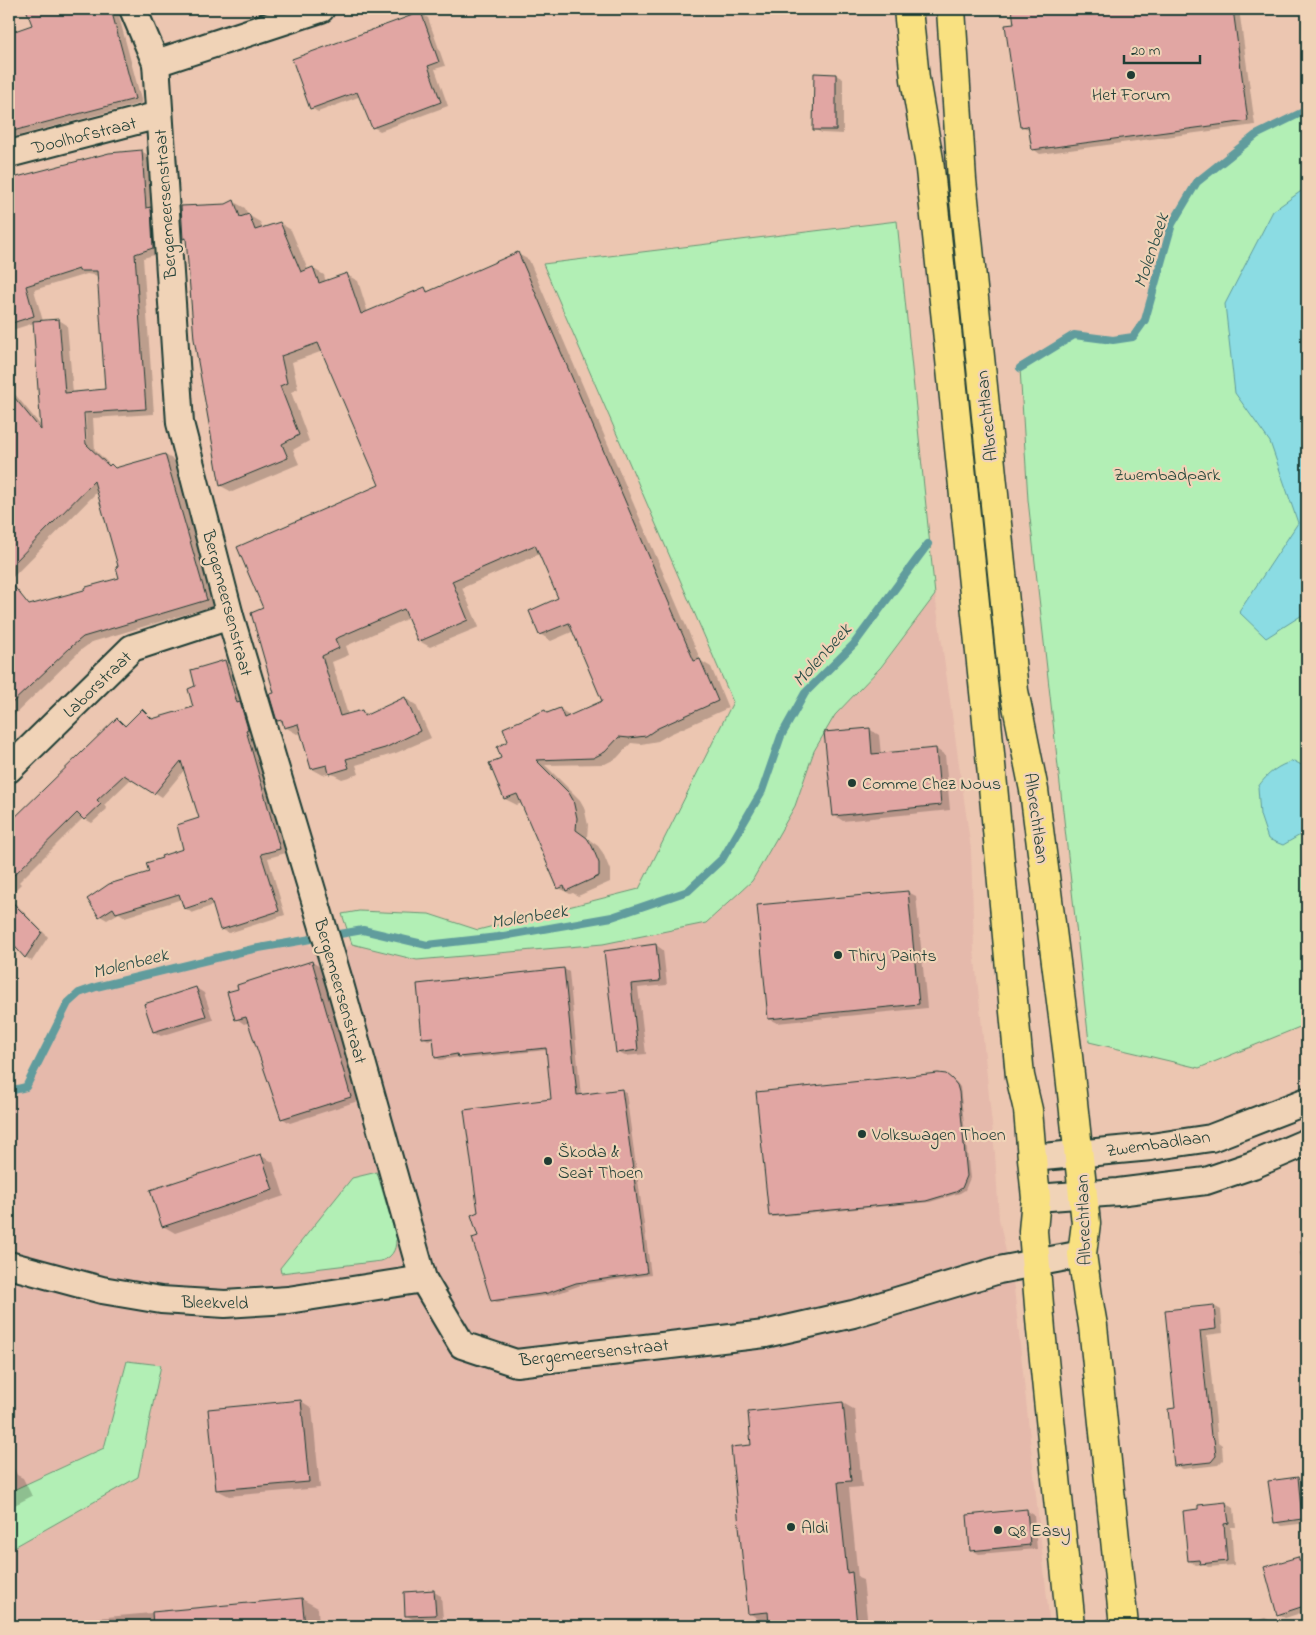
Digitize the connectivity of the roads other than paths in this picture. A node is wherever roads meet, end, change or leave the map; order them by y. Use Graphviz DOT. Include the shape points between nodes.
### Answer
graph roads {
  1 [pos="133,9"];
  2 [pos="321,9"];
  3 [pos="908,9"];
  4 [pos="951,9"];
  5 [pos="156,63"];
  6 [pos="160,116"];
  7 [pos="9,154"];
  8 [pos="230,616"];
  9 [pos="9,770"];
  10 [pos="1298,1105"];
  11 [pos="1306,1142"];
  12 [pos="1080,1154"];
  13 [pos="1032,1158"];
  14 [pos="1084,1195"];
  15 [pos="1036,1198"];
  16 [pos="1082,1254"];
  17 [pos="1037,1262"];
  18 [pos="9,1265"];
  19 [pos="423,1278"];
  20 [pos="1072,1626"];
  21 [pos="1124,1626"];
  1 -- 5 [label="street, Bergemeersenstraat"];
  2 -- 5 [label="street"];
  3 -- 13 [label="main road, Albrechtlaan" via="929,160 1020,1076 1028,1110"];
  4 -- 12 [label="main road, Albrechtlaan" via="962,180 1014,691 1034,790"];
  5 -- 6 [label="street, Bergemeersenstraat"];
  6 -- 7 [label="street, Doolhofstraat"];
  6 -- 8 [label="street, Bergemeersenstraat" via="180,423"];
  8 -- 9 [label="street, Laborstraat" via="132,648"];
  8 -- 19 [label="street, Bergemeersenstraat" via="332,956"];
  10 -- 11 [label="street"];
  10 -- 12 [label="street, Zwembadlaan" via="1211,1138"];
  11 -- 14 [label="street" via="1206,1181"];
  12 -- 13 [label="street, Zwembadlaan"];
  12 -- 14 [label="main road, Albrechtlaan"];
  13 -- 15 [label="main road, Albrechtlaan"];
  14 -- 15 [label="street"];
  14 -- 16 [label="main road, Albrechtlaan" via="1086,1223"];
  15 -- 17 [label="main road, Albrechtlaan" via="1033,1231"];
  16 -- 17 [label="street, Bergemeersenstraat"];
  16 -- 21 [label="main road, Albrechtlaan" via="1093,1326"];
  17 -- 19 [label="street, Bergemeersenstraat" via="999,1270 853,1314 765,1334 516,1363 462,1345"];
  17 -- 20 [label="main road, Albrechtlaan"];
  18 -- 19 [label="street, Bleekveld" via="102,1290 161,1300 217,1304 288,1300"];
}
